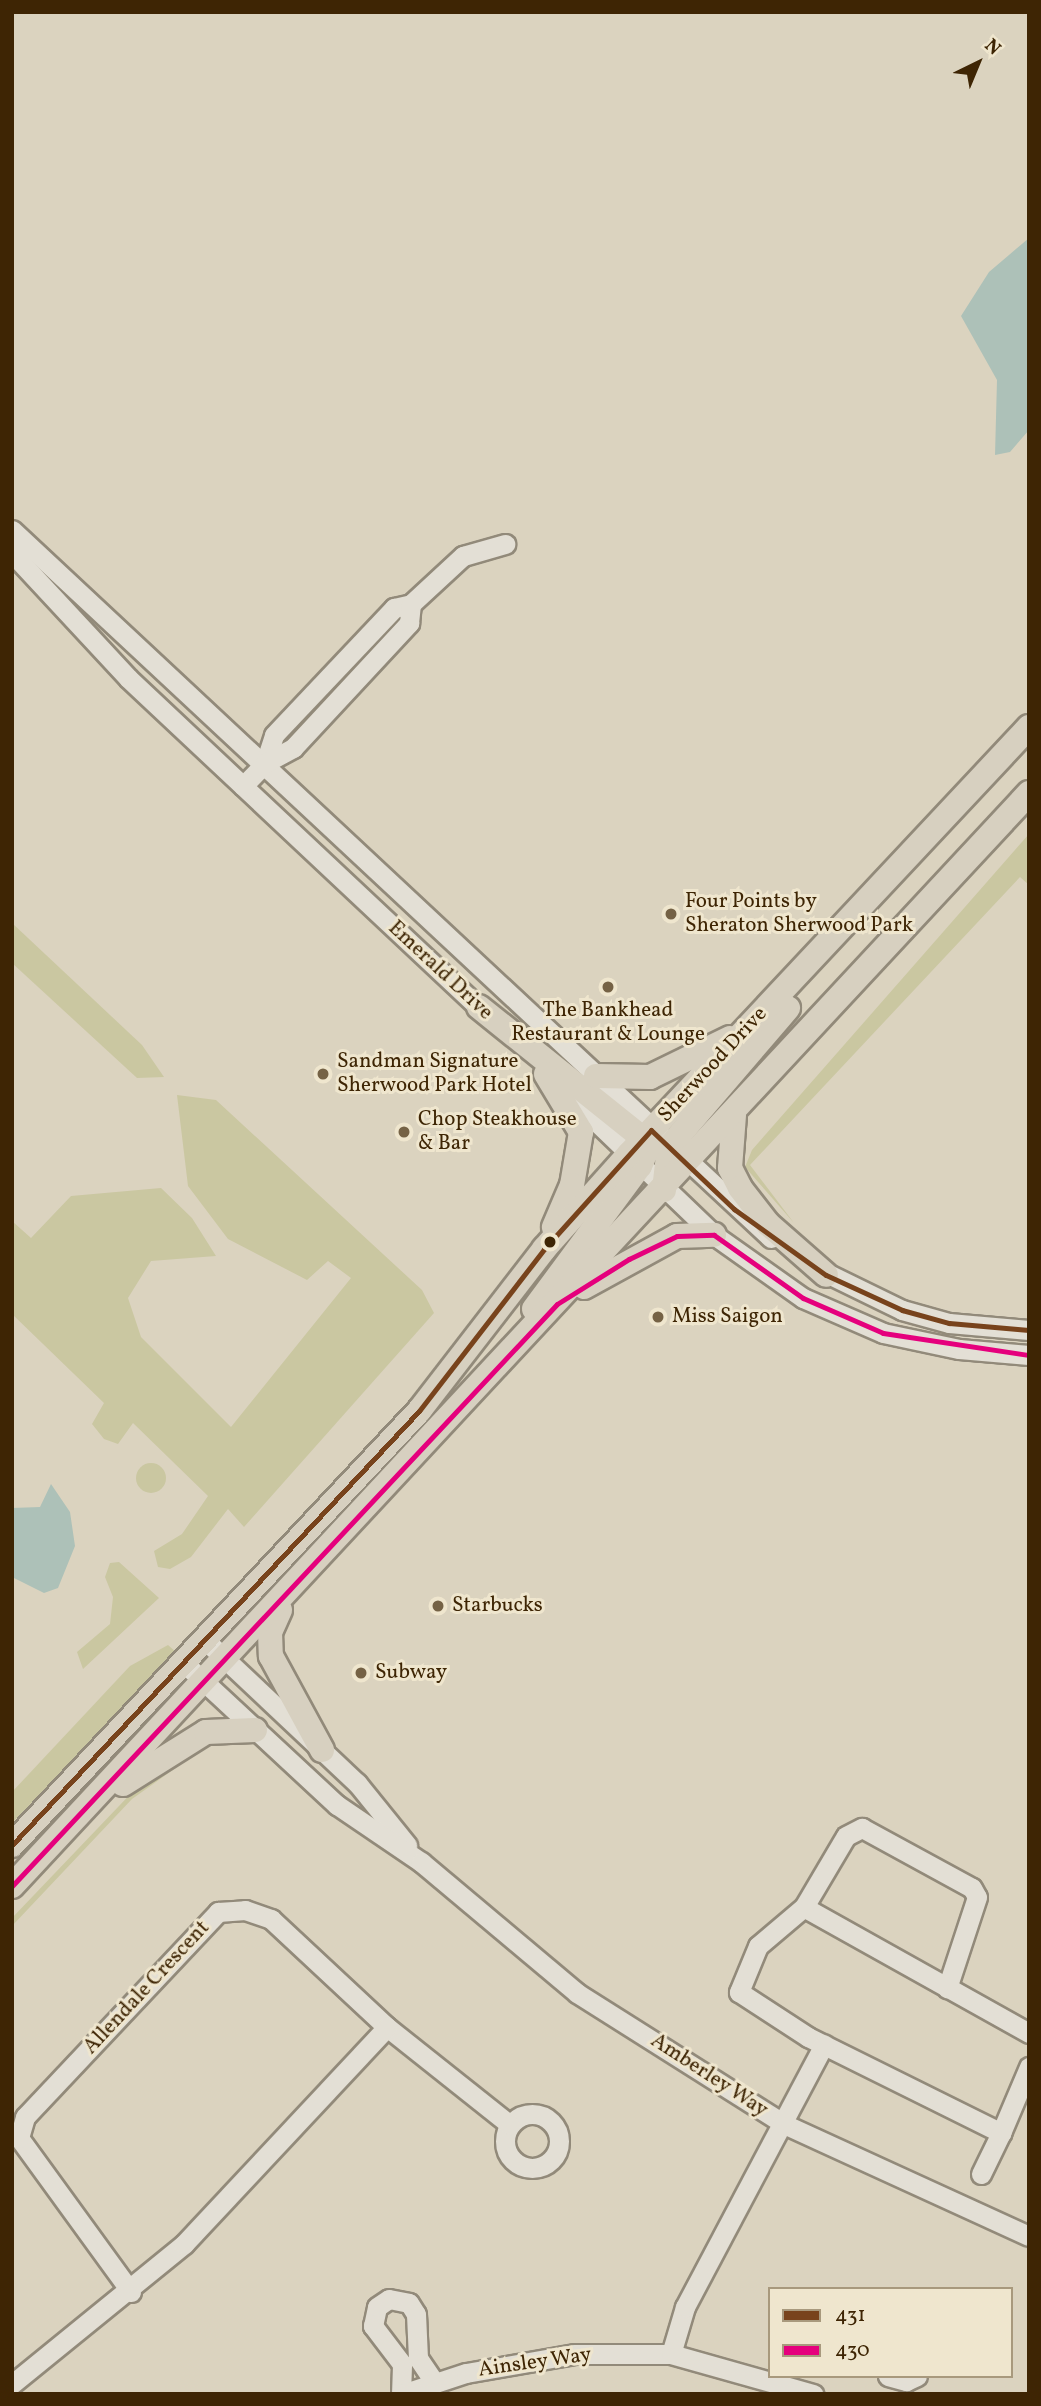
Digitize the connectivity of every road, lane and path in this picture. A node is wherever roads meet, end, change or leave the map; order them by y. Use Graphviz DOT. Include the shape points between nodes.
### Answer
graph roads {
  1 [pos="12,530"];
  2 [pos="505,544"];
  3 [pos="12,554"];
  4 [pos="1029,727"];
  5 [pos="265,762"];
  6 [pos="243,786"];
  7 [pos="1029,793"];
  8 [pos="814,958"];
  9 [pos="479,1007"];
  10 [pos="743,1032"];
  11 [pos="546,1074"];
  12 [pos="596,1076"];
  13 [pos="734,1115"];
  14 [pos="654,1150"];
  15 [pos="664,1190"];
  16 [pos="714,1235"];
  17 [pos="544,1249"];
  18 [pos="826,1275"];
  19 [pos="557,1304"];
  20 [pos="1029,1330"];
  21 [pos="520,1343"];
  22 [pos="1029,1355"];
  23 [pos="300,1578"];
  24 [pos="205,1640"];
  25 [pos="226,1660"];
  26 [pos="184,1663"];
  27 [pos="204,1683"];
  28 [pos="256,1730"];
  29 [pos="322,1751"];
  30 [pos="62,1832"];
  31 [pos="12,1845"];
  32 [pos="421,1862"];
  33 [pos="12,1885"];
  34 [pos="804,1907"];
  35 [pos="947,1987"];
  36 [pos="387,2027"];
  37 [pos="1029,2033"];
  38 [pos="824,2045"];
  39 [pos="1029,2067"];
  40 [pos="784,2124"];
  41 [pos="509,2125"];
  42 [pos="1001,2133"];
  43 [pos="981,2174"];
  44 [pos="1029,2236"];
  45 [pos="131,2292"];
  46 [pos="671,2354"];
  47 [pos="911,2378"];
  48 [pos="435,2383"];
  49 [pos="12,2384"];
  50 [pos="893,2384"];
  51 [pos="401,2394"];
  52 [pos="813,2394"];
  1 -- 5 [label="street, Emerald Drive"];
  2 -- 5 [label="street" via="463,556 411,604 394,608 274,735"];
  3 -- 6 [label="street, Emerald Drive" via="104,653"];
  4 -- 8 [label="main road, Sherwood Drive"];
  5 -- 6 [label="street"];
  5 -- 12 [label="street, Emerald Drive"];
  6 -- 9 [label="street, Emerald Drive"];
  7 -- 13 [label="main road, Sherwood Drive"];
  8 -- 10 [label="main road, Sherwood Drive"];
  8 -- 14 [label="main road" via="801,993"];
  9 -- 11 [label="street, Emerald Drive"];
  9 -- 14 [label="main road"];
  10 -- 12 [label="main road" via="650,1077"];
  10 -- 14 [label="main road, Sherwood Drive"];
  11 -- 14 [label="street, Emerald Drive"];
  11 -- 17 [label="main road" via="581,1132 572,1185"];
  12 -- 14 [label="street, Emerald Drive" via="628,1109"];
  13 -- 14 [label="main road, Sherwood Drive"];
  13 -- 18 [label="main road" via="730,1168 740,1188 768,1224"];
  14 -- 15 [label="main road, Sherwood Drive"];
  14 -- 15 [label="street, Emerald Drive"];
  14 -- 17 [label="main road, Sherwood Drive"];
  14 -- 18 [label="street, Emerald Drive"];
  14 -- 21 [label="main road" via="537,1304"];
  15 -- 16 [label="street, Emerald Drive"];
  15 -- 19 [label="main road, Sherwood Drive"];
  16 -- 19 [label="main road" via="677,1236"];
  16 -- 22 [label="street, Emerald Drive" via="803,1298 883,1333 959,1349"];
  17 -- 24 [label="main road, Sherwood Drive" via="419,1411"];
  18 -- 20 [label="street, Emerald Drive" via="902,1310 948,1323"];
  19 -- 21 [label="main road, Sherwood Drive"];
  21 -- 23 [label="main road, Sherwood Drive"];
  23 -- 25 [label="main road, Sherwood Drive"];
  23 -- 29 [label="main road" via="269,1643 279,1680"];
  24 -- 25 [label="street, Amberley Way"];
  24 -- 26 [label="main road, Sherwood Drive"];
  25 -- 27 [label="main road, Sherwood Drive"];
  25 -- 29 [label="street, Amberley Way"];
  26 -- 27 [label="street, Amberley Way"];
  26 -- 31 [label="main road, Sherwood Drive"];
  27 -- 28 [label="street, Amberley Way"];
  27 -- 30 [label="main road, Sherwood Drive"];
  28 -- 30 [label="main road" via="221,1727 188,1740"];
  28 -- 32 [label="street, Amberley Way" via="337,1805"];
  29 -- 32 [label="street, Amberley Way"];
  30 -- 33 [label="main road, Sherwood Drive"];
  32 -- 40 [label="street, Amberley Way" via="577,1993"];
  34 -- 35 [label="street"];
  34 -- 35 [label="street" via="846,1836 862,1828 972,1888 977,1897"];
  34 -- 38 [label="street" via="758,1946 739,1992"];
  35 -- 37 [label="street"];
  36 -- 41 [label="street"];
  36 -- 45 [label="street"];
  36 -- 45 [label="street, Allendale Crescent" via="271,1919 245,1910 218,1912 25,2117 19,2138"];
  38 -- 40 [label="street"];
  38 -- 42 [label="street"];
  39 -- 42 [label="street"];
  40 -- 44 [label="street, Amberley Way"];
  40 -- 46 [label="street" via="685,2307"];
  42 -- 43 [label="street"];
  45 -- 49 [label="street"];
  46 -- 48 [label="street, Ainsley Way" via="575,2354"];
  46 -- 52 [label="street, Ainsley Way"];
  47 -- 50 [label="street"];
  48 -- 51 [label="street, Ainsley Way"];
  48 -- 51 [label="street" via="418,2358 416,2314 409,2303 389,2299 377,2307 373,2326 402,2364"];
}
